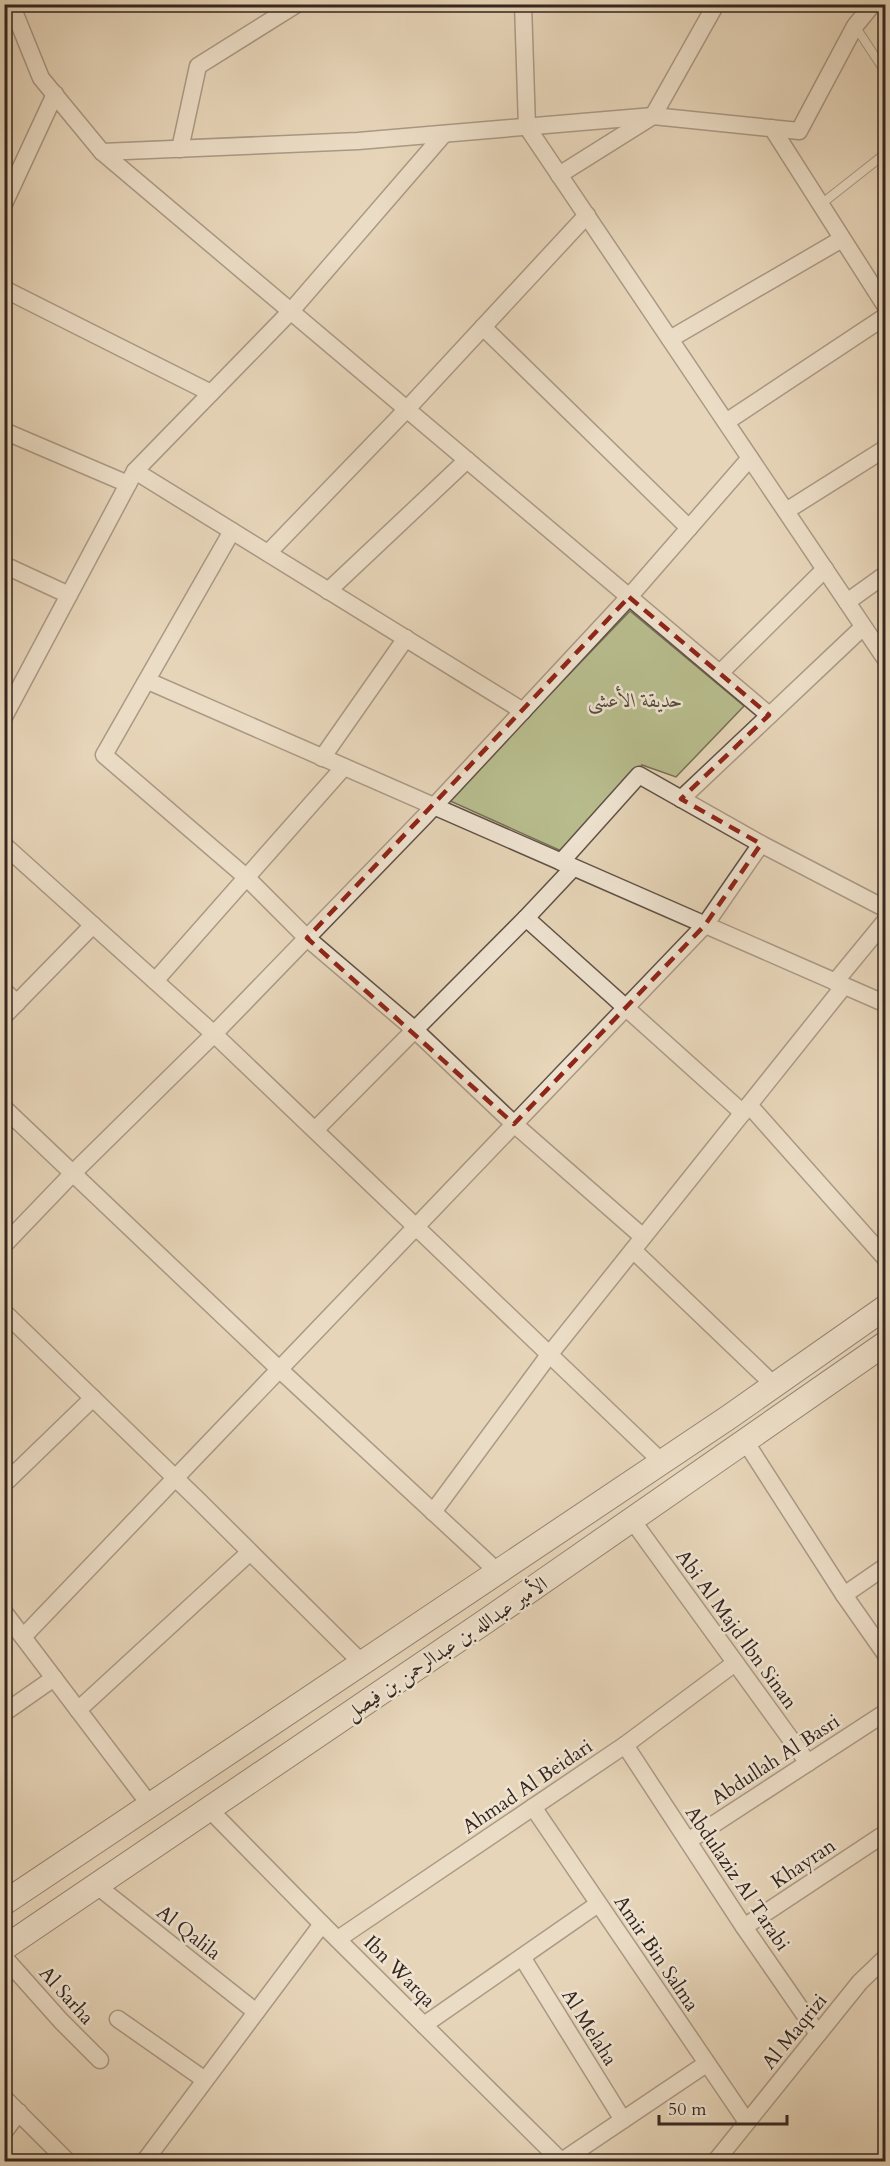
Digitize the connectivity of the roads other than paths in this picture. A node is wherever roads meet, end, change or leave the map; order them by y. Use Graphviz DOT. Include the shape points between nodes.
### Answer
graph roads {
  1 [pos="11,4"];
  2 [pos="297,4"];
  3 [pos="523,4"];
  4 [pos="716,4"];
  5 [pos="873,4"];
  6 [pos="855,26"];
  7 [pos="885,73"];
  8 [pos="55,94"];
  9 [pos="653,116"];
  10 [pos="527,127"];
  11 [pos="772,128"];
  12 [pos="444,134"];
  13 [pos="180,149"];
  14 [pos="102,152"];
  15 [pos="885,153"];
  16 [pos="560,175"];
  17 [pos="4,204"];
  18 [pos="820,205"];
  19 [pos="586,215"];
  20 [pos="842,239"];
  21 [pos="4,289"];
  22 [pos="885,307"];
  23 [pos="291,311"];
  24 [pos="885,316"];
  25 [pos="483,327"];
  26 [pos="670,339"];
  27 [pos="211,393"];
  28 [pos="407,409"];
  29 [pos="726,422"];
  30 [pos="4,431"];
  31 [pos="885,448"];
  32 [pos="750,458"];
  33 [pos="467,460"];
  34 [pos="131,478"];
  35 [pos="786,511"];
  36 [pos="689,528"];
  37 [pos="232,531"];
  38 [pos="268,553"];
  39 [pos="4,565"];
  40 [pos="825,569"];
  41 [pos="885,574"];
  42 [pos="328,591"];
  43 [pos="69,595"];
  44 [pos="629,597"];
  45 [pos="847,602"];
  46 [pos="863,627"];
  47 [pos="406,638"];
  48 [pos="885,660"];
  49 [pos="720,673"];
  50 [pos="148,681"];
  51 [pos="523,711"];
  52 [pos="5,715"];
  53 [pos="769,715"];
  54 [pos="322,758"];
  55 [pos="344,767"];
  56 [pos="681,799"];
  57 [pos="433,807"];
  58 [pos="762,844"];
  59 [pos="4,845"];
  60 [pos="567,865"];
  61 [pos="246,877"];
  62 [pos="885,909"];
  63 [pos="526,918"];
  64 [pos="885,920"];
  65 [pos="93,925"];
  66 [pos="705,925"];
  67 [pos="307,938"];
  68 [pos="155,981"];
  69 [pos="840,984"];
  70 [pos="4,991"];
  71 [pos="17,1003"];
  72 [pos="885,1004"];
  73 [pos="626,1007"];
  74 [pos="4,1016"];
  75 [pos="415,1030"];
  76 [pos="214,1034"];
  77 [pos="4,1108"];
  78 [pos="746,1109"];
  79 [pos="514,1124"];
  80 [pos="315,1130"];
  81 [pos="73,1173"];
  82 [pos="416,1227"];
  83 [pos="638,1244"];
  84 [pos="4,1245"];
  85 [pos="885,1259"];
  86 [pos="885,1307"];
  87 [pos="4,1312"];
  88 [pos="885,1343"];
  89 [pos="549,1355"];
  90 [pos="279,1369"];
  91 [pos="774,1385"];
  92 [pos="93,1398"];
  93 [pos="745,1441"];
  94 [pos="662,1462"];
  95 [pos="175,1478"];
  96 [pos="4,1484"];
  97 [pos="433,1512"];
  98 [pos="632,1520"];
  99 [pos="250,1552"];
  100 [pos="885,1566"];
  101 [pos="498,1572"];
  102 [pos="844,1595"];
  103 [pos="4,1612"];
  104 [pos="23,1636"];
  105 [pos="885,1655"];
  106 [pos="362,1663"];
  107 [pos="735,1663"];
  108 [pos="54,1678"];
  109 [pos="78,1710"];
  110 [pos="885,1712"];
  111 [pos="4,1713"];
  112 [pos="625,1745"];
  113 [pos="808,1763"];
  114 [pos="150,1805"];
  115 [pos="533,1808"];
  116 [pos="209,1809"];
  117 [pos="885,1833"];
  118 [pos="688,1841"];
  119 [pos="96,1885"];
  120 [pos="4,1903"];
  121 [pos="598,1904"];
  122 [pos="322,1924"];
  123 [pos="744,1927"];
  124 [pos="338,1939"];
  125 [pos="4,1948"];
  126 [pos="4,1957"];
  127 [pos="522,1957"];
  128 [pos="885,1957"];
  129 [pos="256,2012"];
  130 [pos="118,2019"];
  131 [pos="424,2025"];
  132 [pos="818,2034"];
  133 [pos="100,2060"];
  134 [pos="706,2064"];
  135 [pos="205,2080"];
  136 [pos="4,2098"];
  137 [pos="19,2112"];
  138 [pos="623,2120"];
  139 [pos="747,2122"];
  140 [pos="4,2132"];
  141 [pos="562,2161"];
  142 [pos="68,2162"];
  143 [pos="144,2162"];
  144 [pos="715,2162"];
  1 -- 8 [label="street" via="41,78"];
  2 -- 13 [label="street" via="198,66"];
  3 -- 10 [label="street"];
  4 -- 9 [label="street"];
  5 -- 6 [label="street"];
  6 -- 7 [label="lane"];
  6 -- 11 [label="street" via="798,131"];
  8 -- 14 [label="street"];
  8 -- 17 [label="street"];
  9 -- 10 [label="street"];
  9 -- 11 [label="street"];
  9 -- 16 [label="street"];
  10 -- 12 [label="street"];
  10 -- 16 [label="street"];
  11 -- 18 [label="street"];
  12 -- 13 [label="street"];
  12 -- 23 [label="street"];
  13 -- 14 [label="street"];
  14 -- 23 [label="street"];
  15 -- 18 [label="lane"];
  16 -- 19 [label="street"];
  18 -- 20 [label="street"];
  19 -- 25 [label="street"];
  19 -- 26 [label="street"];
  20 -- 22 [label="street"];
  20 -- 26 [label="street"];
  21 -- 27 [label="street"];
  23 -- 27 [label="street"];
  23 -- 28 [label="street"];
  24 -- 29 [label="street"];
  25 -- 28 [label="street"];
  25 -- 36 [label="street"];
  26 -- 29 [label="street"];
  27 -- 34 [label="street"];
  28 -- 33 [label="street"];
  28 -- 38 [label="street"];
  29 -- 32 [label="street"];
  30 -- 34 [label="street"];
  31 -- 35 [label="street"];
  32 -- 35 [label="street"];
  32 -- 36 [label="street"];
  33 -- 42 [label="street"];
  33 -- 44 [label="street"];
  34 -- 37 [label="street"];
  34 -- 43 [label="street"];
  35 -- 40 [label="street"];
  36 -- 44 [label="street"];
  37 -- 38 [label="street"];
  37 -- 50 [label="street"];
  38 -- 42 [label="street"];
  39 -- 43 [label="street"];
  40 -- 45 [label="street"];
  40 -- 49 [label="street"];
  41 -- 45 [label="street"];
  42 -- 47 [label="street"];
  43 -- 52 [label="street"];
  44 -- 49 [label="street"];
  44 -- 51 [label="street"];
  45 -- 46 [label="street"];
  46 -- 48 [label="street"];
  46 -- 53 [label="street"];
  47 -- 51 [label="street"];
  47 -- 54 [label="street"];
  49 -- 53 [label="street"];
  50 -- 54 [label="street"];
  50 -- 61 [label="street" via="104,755"];
  51 -- 57 [label="street"];
  53 -- 56 [label="street"];
  54 -- 55 [label="street"];
  55 -- 57 [label="street"];
  55 -- 61 [label="street"];
  56 -- 58 [label="street"];
  56 -- 60 [label="street" via="639,775"];
  57 -- 60 [label="street"];
  57 -- 67 [label="street"];
  58 -- 62 [label="street"];
  58 -- 66 [label="street"];
  59 -- 65 [label="street"];
  60 -- 63 [label="street"];
  60 -- 66 [label="street"];
  61 -- 67 [label="street"];
  61 -- 68 [label="street"];
  63 -- 73 [label="street"];
  63 -- 75 [label="street"];
  64 -- 69 [label="street"];
  65 -- 68 [label="street"];
  65 -- 71 [label="street"];
  66 -- 69 [label="street"];
  66 -- 73 [label="street"];
  67 -- 75 [label="street"];
  67 -- 76 [label="street"];
  68 -- 76 [label="street"];
  69 -- 72 [label="street"];
  69 -- 78 [label="street"];
  70 -- 71 [label="street"];
  71 -- 74 [label="street"];
  73 -- 78 [label="street"];
  73 -- 79 [label="street"];
  75 -- 79 [label="street"];
  75 -- 80 [label="street"];
  76 -- 80 [label="street"];
  76 -- 81 [label="street"];
  77 -- 81 [label="street"];
  78 -- 83 [label="street"];
  78 -- 85 [label="street"];
  79 -- 82 [label="street"];
  79 -- 83 [label="street"];
  80 -- 82 [label="street"];
  81 -- 84 [label="street"];
  81 -- 90 [label="street"];
  82 -- 89 [label="street"];
  82 -- 90 [label="street"];
  83 -- 89 [label="street"];
  83 -- 91 [label="street"];
  86 -- 91 [label="main road, الأمير عبدالله بن عبدالرحمن بن فيصل"];
  87 -- 92 [label="street"];
  88 -- 93 [label="main road, الأمير عبدالله بن عبدالرحمن بن فيصل"];
  89 -- 94 [label="street"];
  89 -- 97 [label="street"];
  90 -- 95 [label="street"];
  90 -- 97 [label="street"];
  91 -- 94 [label="main road, الأمير عبدالله بن عبدالرحمن بن فيصل"];
  92 -- 95 [label="street"];
  92 -- 96 [label="street"];
  93 -- 98 [label="main road, الأمير عبدالله بن عبدالرحمن بن فيصل"];
  93 -- 102 [label="street"];
  94 -- 101 [label="main road, الأمير عبدالله بن عبدالرحمن بن فيصل"];
  95 -- 99 [label="street"];
  95 -- 104 [label="street"];
  97 -- 101 [label="street"];
  98 -- 107 [label="street, Abi Al Majd Ibn Sinan"];
  98 -- 116 [label="main road, الأمير عبدالله بن عبدالرحمن بن فيصل"];
  99 -- 106 [label="street"];
  99 -- 109 [label="street"];
  100 -- 102 [label="street"];
  101 -- 106 [label="main road, الأمير عبدالله بن عبدالرحمن بن فيصل"];
  102 -- 105 [label="street"];
  103 -- 104 [label="street"];
  104 -- 108 [label="street"];
  106 -- 114 [label="main road, الأمير عبدالله بن عبدالرحمن بن فيصل"];
  107 -- 112 [label="street, Ahmad Al Beidari"];
  107 -- 113 [label="street, Abi Al Majd Ibn Sinan"];
  108 -- 109 [label="street"];
  108 -- 111 [label="street"];
  109 -- 114 [label="street"];
  110 -- 113 [label="street, Abdullah Al Basri"];
  112 -- 115 [label="street, Ahmad Al Beidari"];
  112 -- 118 [label="street, Abdulaziz Al Tarabi"];
  113 -- 118 [label="street, Abdullah Al Basri"];
  114 -- 120 [label="main road, الأمير عبدالله بن عبدالرحمن بن فيصل"];
  115 -- 121 [label="street, Amir Bin Salma"];
  115 -- 124 [label="street, Ahmad Al Beidari"];
  116 -- 119 [label="main road, الأمير عبدالله بن عبدالرحمن بن فيصل"];
  116 -- 122 [label="street, Ibn Warqa"];
  117 -- 123 [label="street, Khayran"];
  118 -- 123 [label="street, Abdulaziz Al Tarabi"];
  119 -- 125 [label="main road, الأمير عبدالله بن عبدالرحمن بن فيصل"];
  119 -- 129 [label="street, Al Qalila"];
  121 -- 127 [label="street"];
  121 -- 134 [label="street, Amir Bin Salma"];
  122 -- 124 [label="street, Ibn Warqa"];
  122 -- 129 [label="street"];
  123 -- 132 [label="street, Abdulaziz Al Tarabi"];
  124 -- 131 [label="street, Ibn Warqa"];
  126 -- 133 [label="street, Al Sarha"];
  127 -- 131 [label="street"];
  127 -- 138 [label="street, Al Melaha"];
  128 -- 132 [label="street, Al Maqrizi"];
  129 -- 135 [label="street"];
  130 -- 135 [label="street"];
  131 -- 141 [label="street, Ibn Warqa"];
  132 -- 139 [label="street, Al Maqrizi"];
  134 -- 138 [label="street"];
  134 -- 139 [label="street, Amir Bin Salma"];
  135 -- 143 [label="street"];
  136 -- 137 [label="street"];
  137 -- 140 [label="street"];
  137 -- 142 [label="street"];
  138 -- 141 [label="street"];
  139 -- 144 [label="street, Al Maqrizi"];
}
